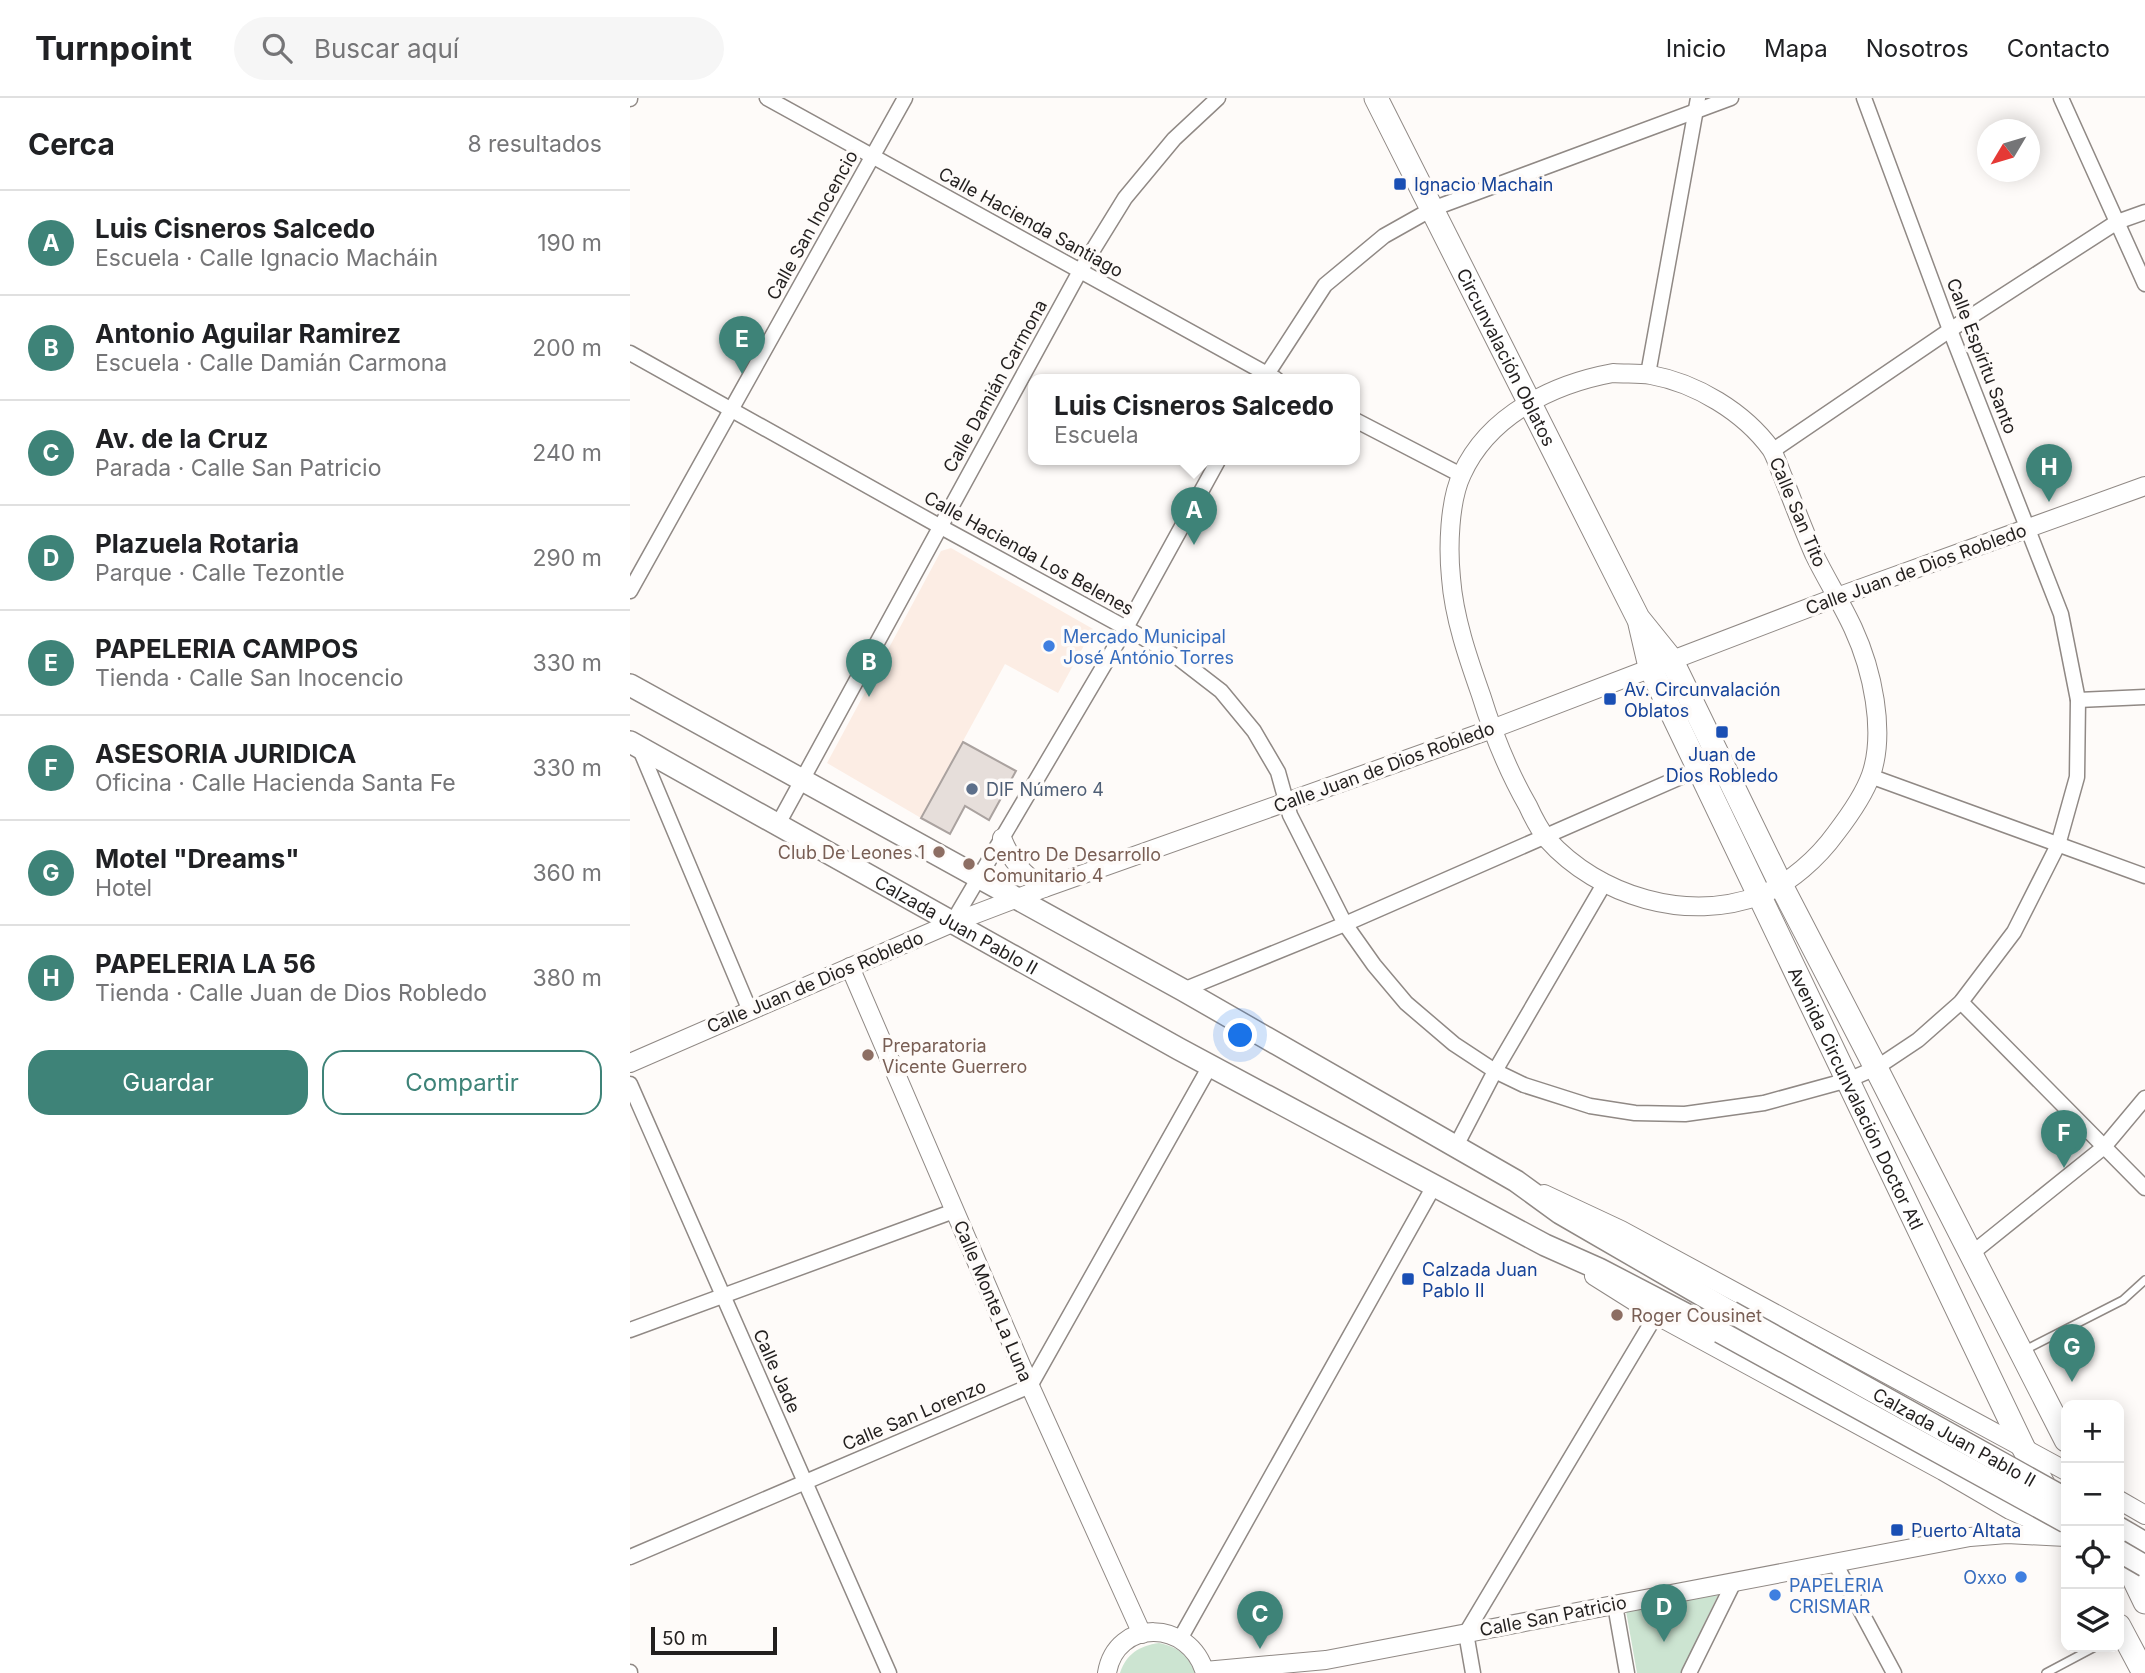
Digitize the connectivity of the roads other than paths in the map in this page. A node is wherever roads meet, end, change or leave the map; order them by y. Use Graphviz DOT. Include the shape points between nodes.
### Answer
graph roads {
  1 [pos="767,98"];
  2 [pos="905,98"];
  3 [pos="1218,98"];
  4 [pos="1376,98"];
  5 [pos="1731,98"];
  6 [pos="1864,98"];
  7 [pos="2061,98"];
  8 [pos="1697,104"];
  9 [pos="872,156"];
  10 [pos="1432,209"];
  11 [pos="2145,212"];
  12 [pos="2117,222"];
  13 [pos="1080,271"];
  14 [pos="2145,284"];
  15 [pos="1950,330"];
  16 [pos="630,353"];
  17 [pos="1264,374"];
  18 [pos="1271,374"];
  19 [pos="1648,374"];
  20 [pos="1530,402"];
  21 [pos="732,411"];
  22 [pos="1360,423"];
  23 [pos="1772,451"];
  24 [pos="1216,465"];
  25 [pos="1461,475"];
  26 [pos="2145,486"];
  27 [pos="941,527"];
  28 [pos="2028,529"];
  29 [pos="630,592"];
  30 [pos="1837,597"];
  31 [pos="1126,628"];
  32 [pos="1660,663"];
  33 [pos="630,685"];
  34 [pos="2145,697"];
  35 [pos="2078,700"];
  36 [pos="1492,729"];
  37 [pos="634,745"];
  38 [pos="1699,769"];
  39 [pos="1870,776"];
  40 [pos="803,780"];
  41 [pos="1287,801"];
  42 [pos="777,826"];
  43 [pos="1545,836"];
  44 [pos="1002,838"];
  45 [pos="2058,845"];
  46 [pos="2145,876"];
  47 [pos="979,877"];
  48 [pos="1604,884"];
  49 [pos="1781,885"];
  50 [pos="1044,888"];
  51 [pos="1759,895"];
  52 [pos="1016,899"];
  53 [pos="952,923"];
  54 [pos="1345,923"];
  55 [pos="850,967"];
  56 [pos="1183,990"];
  57 [pos="1961,1002"];
  58 [pos="750,1011"];
  59 [pos="630,1063"];
  60 [pos="1210,1066"];
  61 [pos="1876,1068"];
  62 [pos="1495,1071"];
  63 [pos="1848,1080"];
  64 [pos="630,1084"];
  65 [pos="2145,1098"];
  66 [pos="1456,1146"];
  67 [pos="2104,1147"];
  68 [pos="1516,1181"];
  69 [pos="1434,1186"];
  70 [pos="2145,1188"];
  71 [pos="954,1211"];
  72 [pos="1545,1245"];
  73 [pos="1971,1254"];
  74 [pos="2145,1280"];
  75 [pos="723,1296"];
  76 [pos="1656,1315"];
  77 [pos="630,1330"];
  78 [pos="2021,1352"];
  79 [pos="1030,1386"];
  80 [pos="1972,1421"];
  81 [pos="2061,1430"];
  82 [pos="2023,1447"];
  83 [pos="2061,1468"];
  84 [pos="1943,1471"];
  85 [pos="805,1482"];
  86 [pos="2061,1496"];
  87 [pos="2124,1503"];
  88 [pos="2145,1515"];
  89 [pos="2061,1516"];
  90 [pos="2061,1522"];
  91 [pos="2124,1531"];
  92 [pos="2061,1534"];
  93 [pos="2061,1536"];
  94 [pos="2145,1542"];
  95 [pos="630,1557"];
  96 [pos="2124,1557"];
  97 [pos="1835,1563"];
  98 [pos="2135,1573"];
  99 [pos="1734,1582"];
  100 [pos="2145,1602"];
  101 [pos="1615,1605"];
  102 [pos="1466,1633"];
  103 [pos="1142,1634"];
  104 [pos="2124,1638"];
  105 [pos="1180,1639"];
  106 [pos="2086,1652"];
  107 [pos="1327,1666"];
  108 [pos="1205,1672"];
  109 [pos="889,1673"];
  110 [pos="1107,1673"];
  111 [pos="1472,1673"];
  112 [pos="1628,1673"];
  113 [pos="1689,1673"];
  114 [pos="1894,1673"];
  115 [pos="2046,1673"];
  116 [pos="2144,1673"];
  1 -- 9 [label="street, Calle Hacienda Santiago"];
  2 -- 9 [label="street, Calle San Inocencio"];
  3 -- 13 [label="street, Calle Damián Carmona" via="1174,139 1125,198"];
  4 -- 10 [label="main road, Circunvalación Oblatos"];
  5 -- 8 [label="street"];
  6 -- 15 [label="street, Calle Espíritu Santo"];
  7 -- 12 [label="street"];
  8 -- 10 [label="street"];
  8 -- 19 [label="street"];
  9 -- 13 [label="street, Calle Hacienda Santiago"];
  9 -- 21 [label="street, Calle San Inocencio"];
  10 -- 18 [label="street" via="1384,236 1325,285"];
  10 -- 20 [label="main road, Circunvalación Oblatos"];
  11 -- 12 [label="street"];
  12 -- 14 [label="street"];
  12 -- 15 [label="street"];
  13 -- 17 [label="street, Calle Hacienda Santiago"];
  13 -- 27 [label="street, Calle Damián Carmona"];
  15 -- 23 [label="street"];
  15 -- 28 [label="street, Calle Espíritu Santo"];
  16 -- 21 [label="street, Calle Hacienda Los Belenes"];
  19 -- 20 [label="street, Calle San Tito" via="1587,378"];
  19 -- 23 [label="street, Calle San Tito" via="1705,394 1753,429"];
  20 -- 25 [label="street, Calle San Tito" via="1489,436"];
  20 -- 32 [label="main road, Circunvalación Oblatos"];
  21 -- 27 [label="street, Calle Hacienda Los Belenes"];
  21 -- 29 [label="street, Calle San Inocencio"];
  22 -- 25 [label="street"];
  23 -- 30 [label="street, Calle San Tito"];
  24 -- 31 [label="street"];
  25 -- 36 [label="street, Calle San Tito" via="1451,520 1451,583 1468,658"];
  26 -- 28 [label="street, Calle Juan de Dios Robledo"];
  27 -- 31 [label="street, Calle Hacienda Los Belenes"];
  27 -- 40 [label="street, Calle Damián Carmona"];
  28 -- 30 [label="street, Calle Juan de Dios Robledo"];
  28 -- 35 [label="street, Calle Espíritu Santo" via="2062,614"];
  30 -- 32 [label="street, Calle Juan de Dios Robledo"];
  30 -- 39 [label="street, Calle San Tito" via="1854,631 1875,702"];
  31 -- 41 [label="street, Calle Hacienda Los Belenes" via="1177,657 1222,691 1254,731 1278,772"];
  31 -- 44 [label="street"];
  32 -- 36 [label="street, Calle Juan de Dios Robledo"];
  32 -- 38 [label="main road, Avenida Circunvalación Doctor Atl"];
  32 -- 49 [label="main road, Avenida Circunvalación Doctor Atl"];
  33 -- 40 [label="main road, Calzada Juan Pablo II"];
  34 -- 35 [label="street"];
  35 -- 45 [label="street, Calle Espíritu Santo" via="2077,777"];
  36 -- 41 [label="street, Calle Juan de Dios Robledo"];
  36 -- 43 [label="street, Calle San Tito"];
  37 -- 42 [label="main road, Calzada Juan Pablo II"];
  37 -- 58 [label="street"];
  38 -- 43 [label="street"];
  38 -- 51 [label="main road, Avenida Circunvalación Doctor Atl"];
  39 -- 45 [label="street"];
  39 -- 49 [label="street, Calle San Tito" via="1835,836"];
  40 -- 42 [label="street, Calle Damián Carmona"];
  40 -- 47 [label="main road, Calzada Juan Pablo II"];
  41 -- 50 [label="street, Calle Juan de Dios Robledo"];
  41 -- 54 [label="street, Calle Hacienda Los Belenes"];
  42 -- 53 [label="main road, Calzada Juan Pablo II"];
  43 -- 48 [label="street, Calle San Tito"];
  43 -- 54 [label="street"];
  44 -- 47 [label="street"];
  44 -- 50 [label="street" via="1018,867"];
  45 -- 46 [label="street"];
  45 -- 57 [label="street, Calle Espíritu Santo" via="2014,932"];
  47 -- 52 [label="main road, Calzada Juan Pablo II"];
  47 -- 53 [label="street"];
  48 -- 51 [label="street, Calle San Tito" via="1685,907 1717,906"];
  48 -- 62 [label="street"];
  49 -- 51 [label="street, Calle San Tito"];
  49 -- 61 [label="main road, Avenida Circunvalación Doctor Atl"];
  50 -- 52 [label="street, Calle Juan de Dios Robledo"];
  51 -- 63 [label="main road, Avenida Circunvalación Doctor Atl"];
  52 -- 53 [label="street, Calle Juan de Dios Robledo"];
  52 -- 56 [label="main road, Calzada Juan Pablo II"];
  53 -- 55 [label="street, Calle Juan de Dios Robledo"];
  53 -- 60 [label="main road, Calzada Juan Pablo II"];
  54 -- 56 [label="street"];
  54 -- 62 [label="street, Calle Hacienda Los Belenes" via="1406,1003"];
  55 -- 58 [label="street, Calle Juan de Dios Robledo"];
  55 -- 71 [label="street, Calle Monte La Luna"];
  56 -- 66 [label="main road, Calzada Juan Pablo II"];
  57 -- 61 [label="street, Calle Espíritu Santo" via="1918,1040"];
  57 -- 67 [label="street"];
  58 -- 59 [label="street, Calle Juan de Dios Robledo"];
  60 -- 69 [label="main road, Calzada Juan Pablo II"];
  60 -- 79 [label="street"];
  61 -- 63 [label="street, Calle Espíritu Santo"];
  61 -- 73 [label="main road, Avenida Circunvalación Doctor Atl"];
  62 -- 63 [label="street, Calle Hacienda Los Belenes" via="1590,1106 1636,1113 1685,1114 1765,1103"];
  62 -- 66 [label="street"];
  63 -- 82 [label="main road, Avenida Circunvalación Doctor Atl"];
  64 -- 75 [label="street, Calle Jade"];
  65 -- 67 [label="street"];
  66 -- 68 [label="main road, Calzada Juan Pablo II"];
  67 -- 70 [label="street"];
  67 -- 73 [label="street"];
  68 -- 80 [label="street, Calzada Juan Pablo II" via="1621,1230"];
  68 -- 86 [label="main road, Calzada Juan Pablo II, bridge" via="1560,1213 1731,1312"];
  69 -- 72 [label="main road, Calzada Juan Pablo II"];
  69 -- 105 [label="street"];
  71 -- 75 [label="street"];
  71 -- 79 [label="street, Calle Monte La Luna"];
  72 -- 76 [label="street, Calzada Juan Pablo II"];
  72 -- 90 [label="main road, Calzada Juan Pablo II, bridge" via="1720,1332"];
  73 -- 78 [label="main road, Avenida Circunvalación Doctor Atl"];
  74 -- 78 [label="lane" via="2123,1300"];
  75 -- 77 [label="street"];
  75 -- 85 [label="street, Calle Jade"];
  76 -- 84 [label="street, Calzada Juan Pablo II"];
  76 -- 102 [label="street"];
  78 -- 81 [label="main road, Avenida Circunvalación Doctor Atl"];
  79 -- 85 [label="street, Calle San Lorenzo"];
  79 -- 103 [label="street, Calle Monte La Luna"];
  80 -- 82 [label="street, Calzada Juan Pablo II"];
  80 -- 84 [label="street" via="1976,1443 1972,1454"];
  82 -- 83 [label="street, Calzada Juan Pablo II"];
  82 -- 89 [label="main road, Avenida Circunvalación Doctor Atl"];
  84 -- 92 [label="street, Calzada Juan Pablo II"];
  85 -- 95 [label="street, Calle San Lorenzo"];
  85 -- 109 [label="street, Calle Jade"];
  87 -- 88 [label="street"];
  91 -- 94 [label="main road"];
  93 -- 97 [label="street, Calle San Patricio" via="1991,1535"];
  96 -- 98 [label="main road"];
  97 -- 99 [label="street, Calle San Patricio"];
  97 -- 114 [label="street"];
  98 -- 100 [label="main road"];
  99 -- 101 [label="street, Calle San Patricio"];
  99 -- 113 [label="street"];
  101 -- 102 [label="street, Calle San Patricio"];
  101 -- 112 [label="street"];
  102 -- 107 [label="street, Calle San Patricio"];
  102 -- 111 [label="street"];
  103 -- 105 [label="street" via="1155,1632"];
  103 -- 110 [label="street" via="1127,1640 1116,1652"];
  104 -- 116 [label="main road"];
  105 -- 108 [label="street" via="1200,1658"];
  106 -- 115 [label="lane"];
  107 -- 108 [label="street, Calle San Patricio"];
}
